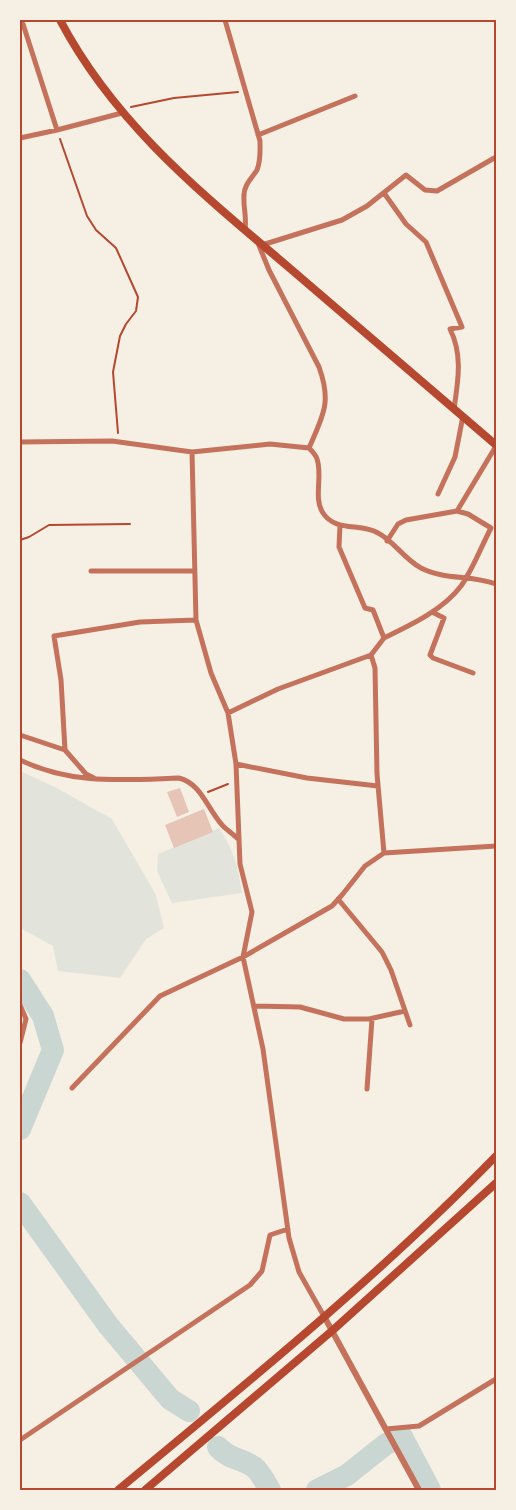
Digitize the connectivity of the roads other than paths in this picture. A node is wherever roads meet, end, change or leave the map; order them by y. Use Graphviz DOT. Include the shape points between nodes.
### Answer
graph roads {
  1 [pos="60,20"];
  2 [pos="225,20"];
  3 [pos="23,24"];
  4 [pos="355,96"];
  5 [pos="120,111"];
  6 [pos="57,130"];
  7 [pos="258,135"];
  8 [pos="20,138"];
  9 [pos="496,157"];
  10 [pos="384,193"];
  11 [pos="245,230"];
  12 [pos="260,243"];
  13 [pos="454,409"];
  14 [pos="463,416"];
  15 [pos="20,442"];
  16 [pos="495,443"];
  17 [pos="309,448"];
  18 [pos="192,452"];
  19 [pos="438,494"];
  20 [pos="457,511"];
  21 [pos="339,525"];
  22 [pos="387,541"];
  23 [pos="91,571"];
  24 [pos="194,571"];
  25 [pos="465,578"];
  26 [pos="496,584"];
  27 [pos="432,612"];
  28 [pos="196,620"];
  29 [pos="384,638"];
  30 [pos="371,655"];
  31 [pos="472,673"];
  32 [pos="228,713"];
  33 [pos="20,735"];
  34 [pos="66,750"];
  35 [pos="20,760"];
  36 [pos="236,764"];
  37 [pos="97,780"];
  38 [pos="378,786"];
  39 [pos="237,838"];
  40 [pos="496,846"];
  41 [pos="384,853"];
  42 [pos="338,899"];
  43 [pos="243,957"];
  44 [pos="20,1005"];
  45 [pos="254,1006"];
  46 [pos="405,1011"];
  47 [pos="372,1019"];
  48 [pos="410,1025"];
  49 [pos="20,1043"];
  50 [pos="72,1088"];
  51 [pos="367,1089"];
  52 [pos="496,1156"];
  53 [pos="496,1183"];
  54 [pos="288,1229"];
  55 [pos="325,1318"];
  56 [pos="333,1330"];
  57 [pos="496,1379"];
  58 [pos="386,1429"];
  59 [pos="20,1440"];
  60 [pos="118,1491"];
  61 [pos="145,1491"];
  62 [pos="419,1491"];
  1 -- 5 [label="main road"];
  2 -- 7 [label="street"];
  3 -- 6 [label="street"];
  4 -- 7 [label="street"];
  5 -- 6 [label="street"];
  5 -- 11 [label="main road" via="179,173"];
  6 -- 8 [label="street"];
  7 -- 11 [label="street" via="261,156 243,195"];
  9 -- 10 [label="street" via="437,191 425,190 406,175"];
  10 -- 12 [label="street" via="342,220"];
  10 -- 13 [label="street" via="406,224 426,242 462,327 450,329 459,355"];
  11 -- 12 [label="main road"];
  12 -- 13 [label="main road"];
  12 -- 17 [label="street" via="269,270 324,382 324,413"];
  13 -- 14 [label="main road"];
  14 -- 16 [label="main road"];
  14 -- 19 [label="street" via="455,457"];
  15 -- 18 [label="street" via="118,442"];
  16 -- 20 [label="street"];
  17 -- 18 [label="street" via="270,444"];
  17 -- 21 [label="street" via="317,458 323,513"];
  18 -- 24 [label="street"];
  20 -- 22 [label="street" via="406,520 398,524"];
  20 -- 25 [label="street" via="491,528"];
  21 -- 22 [label="street" via="361,527"];
  21 -- 29 [label="street" via="339,547 364,608 373,610"];
  22 -- 25 [label="street" via="421,568"];
  23 -- 24 [label="street"];
  24 -- 28 [label="street"];
  25 -- 26 [label="street"];
  25 -- 27 [label="street"];
  27 -- 29 [label="street"];
  27 -- 31 [label="street" via="444,618 430,655"];
  28 -- 32 [label="street" via="211,673"];
  28 -- 34 [label="street" via="140,622 54,636"];
  29 -- 30 [label="street"];
  30 -- 32 [label="street" via="278,689"];
  30 -- 38 [label="street" via="375,668"];
  32 -- 36 [label="street"];
  33 -- 34 [label="street"];
  34 -- 37 [label="street" via="86,774"];
  35 -- 37 [label="street" via="52,774"];
  36 -- 38 [label="street"];
  36 -- 39 [label="street"];
  37 -- 39 [label="street" via="188,780"];
  38 -- 41 [label="street"];
  39 -- 43 [label="street" via="252,912"];
  40 -- 41 [label="street"];
  41 -- 42 [label="street" via="364,866"];
  42 -- 43 [label="street"];
  42 -- 46 [label="street" via="382,952"];
  43 -- 45 [label="street"];
  43 -- 50 [label="street" via="160,996"];
  44 -- 49 [label="street" via="26,1019"];
  45 -- 47 [label="street" via="300,1006 344,1019"];
  45 -- 54 [label="street"];
  46 -- 47 [label="street"];
  46 -- 48 [label="street"];
  47 -- 51 [label="street"];
  52 -- 55 [label="highway" via="454,1200"];
  53 -- 56 [label="highway"];
  54 -- 55 [label="street" via="299,1272"];
  54 -- 59 [label="street" via="270,1235 262,1270 250,1285"];
  55 -- 56 [label="street"];
  55 -- 60 [label="highway"];
  56 -- 58 [label="street"];
  56 -- 61 [label="highway"];
  57 -- 58 [label="street" via="419,1426"];
  58 -- 62 [label="street"];
}
